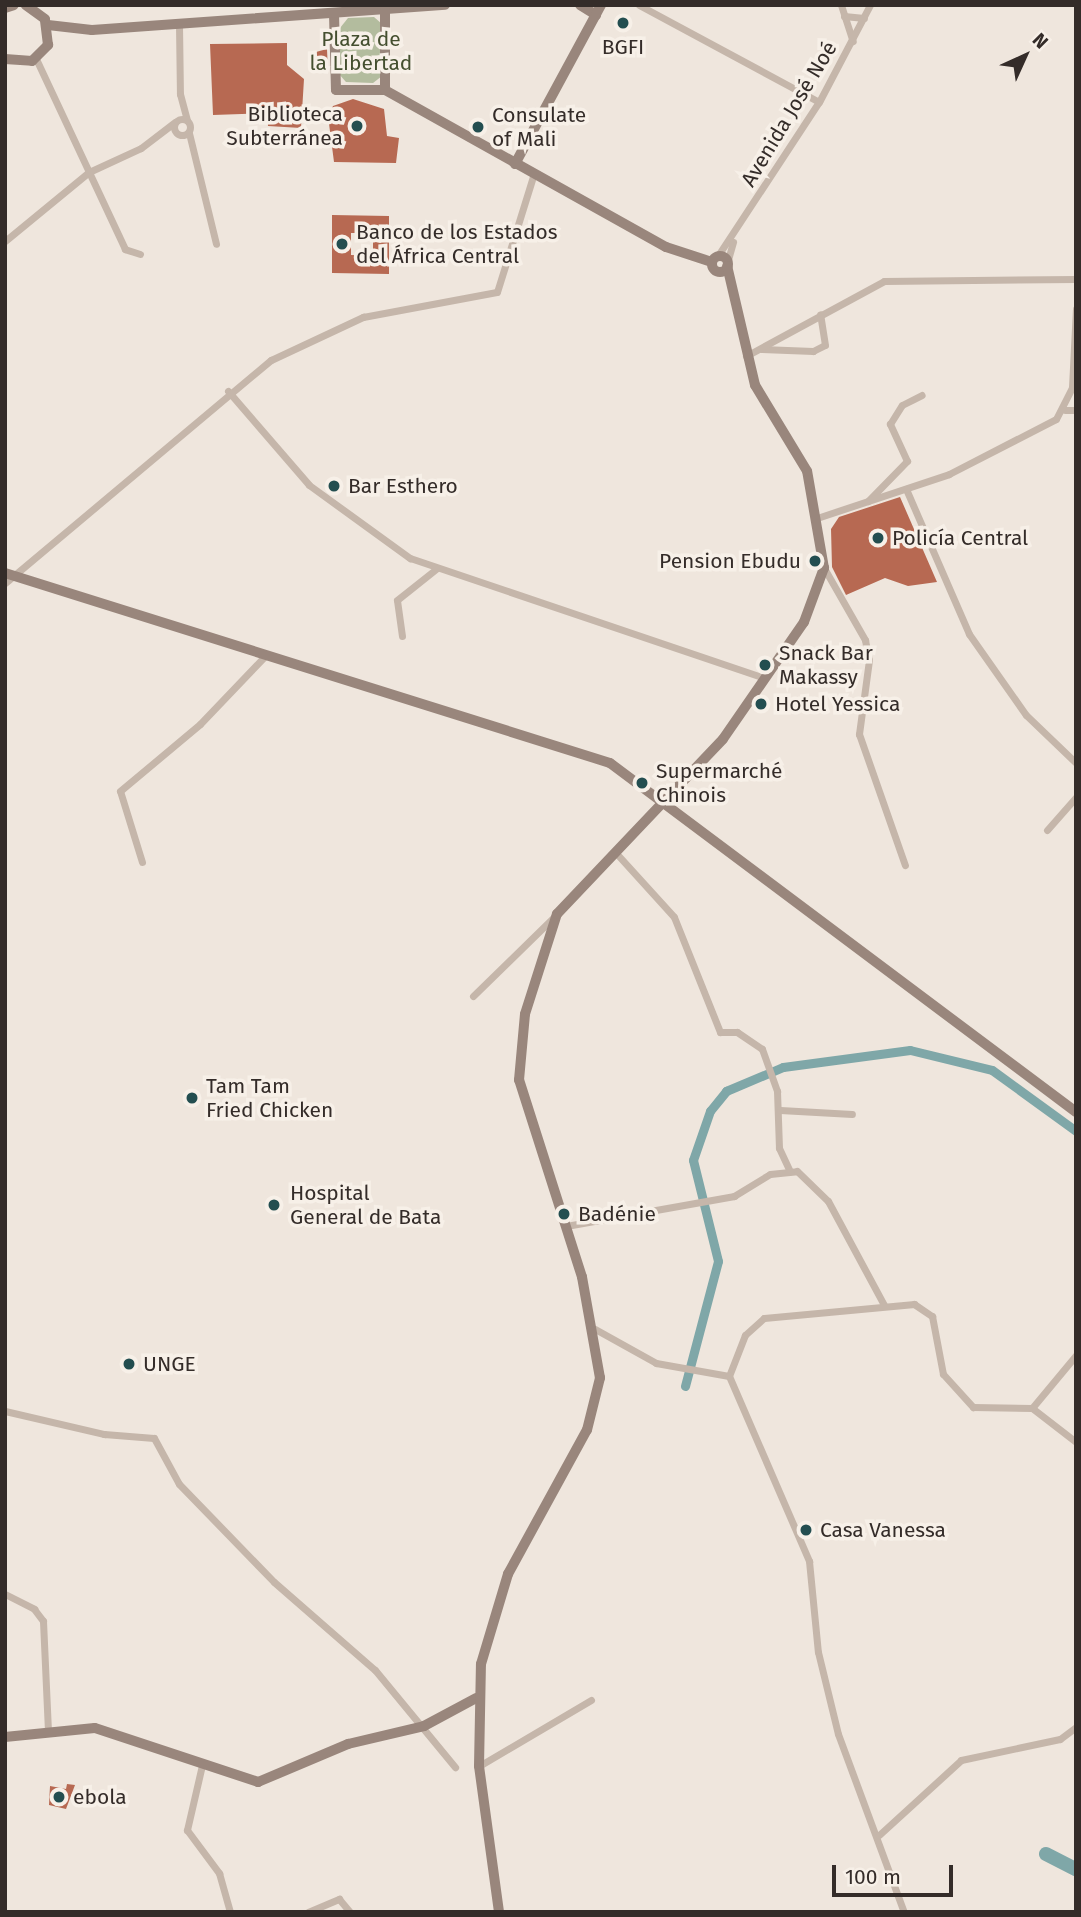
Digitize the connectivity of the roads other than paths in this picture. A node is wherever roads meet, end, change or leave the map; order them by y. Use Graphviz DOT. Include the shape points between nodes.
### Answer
graph roads {
  1 [pos="14,5"];
  2 [pos="26,5"];
  3 [pos="445,5"];
  4 [pos="580,5"];
  5 [pos="639,5"];
  6 [pos="841,5"];
  7 [pos="870,5"];
  8 [pos="5,8"];
  9 [pos="367,8"];
  10 [pos="42,9"];
  11 [pos="353,9"];
  12 [pos="385,10"];
  13 [pos="599,10"];
  14 [pos="334,14"];
  15 [pos="844,16"];
  16 [pos="864,18"];
  17 [pos="48,25"];
  18 [pos="179,25"];
  19 [pos="73,31"];
  20 [pos="49,39"];
  21 [pos="853,42"];
  22 [pos="10,61"];
  23 [pos="32,61"];
  24 [pos="5,72"];
  25 [pos="385,90"];
  26 [pos="180,100"];
  27 [pos="819,102"];
  28 [pos="187,120"];
  29 [pos="176,122"];
  30 [pos="189,132"];
  31 [pos="178,134"];
  32 [pos="160,135"];
  33 [pos="515,164"];
  34 [pos="89,172"];
  35 [pos="534,173"];
  36 [pos="5,241"];
  37 [pos="216,244"];
  38 [pos="140,254"];
  39 [pos="720,264"];
  40 [pos="1076,278"];
  41 [pos="1076,309"];
  42 [pos="820,314"];
  43 [pos="758,349"];
  44 [pos="745,357"];
  45 [pos="228,391"];
  46 [pos="922,395"];
  47 [pos="1076,410"];
  48 [pos="1065,411"];
  49 [pos="906,489"];
  50 [pos="867,502"];
  51 [pos="820,517"];
  52 [pos="824,568"];
  53 [pos="436,569"];
  54 [pos="8,578"];
  55 [pos="402,636"];
  56 [pos="264,657"];
  57 [pos="765,678"];
  58 [pos="1076,763"];
  59 [pos="1076,797"];
  60 [pos="669,803"];
  61 [pos="1047,830"];
  62 [pos="616,853"];
  63 [pos="142,862"];
  64 [pos="905,864"];
  65 [pos="557,914"];
  66 [pos="473,996"];
  67 [pos="780,1110"];
  68 [pos="1076,1112"];
  69 [pos="852,1114"];
  70 [pos="790,1172"];
  71 [pos="566,1226"];
  72 [pos="884,1305"];
  73 [pos="595,1329"];
  74 [pos="1076,1355"];
  75 [pos="729,1376"];
  76 [pos="1032,1408"];
  77 [pos="5,1411"];
  78 [pos="1076,1442"];
  79 [pos="5,1594"];
  80 [pos="476,1698"];
  81 [pos="592,1700"];
  82 [pos="424,1727"];
  83 [pos="1076,1727"];
  84 [pos="48,1731"];
  85 [pos="5,1737"];
  86 [pos="202,1765"];
  87 [pos="479,1766"];
  88 [pos="455,1767"];
  89 [pos="879,1835"];
  90 [pos="230,1912"];
  91 [pos="308,1912"];
  92 [pos="350,1912"];
  93 [pos="499,1912"];
  94 [pos="904,1912"];
  1 -- 8 [label="main road"];
  2 -- 10 [label="main road"];
  3 -- 12 [label="main road"];
  4 -- 13 [label="main road"];
  5 -- 27 [label="street"];
  6 -- 15 [label="street"];
  7 -- 16 [label="street, Avenida José Noé"];
  9 -- 11 [label="main road"];
  9 -- 12 [label="main road"];
  10 -- 17 [label="main road"];
  11 -- 14 [label="main road"];
  12 -- 25 [label="main road"];
  13 -- 33 [label="main road"];
  14 -- 18 [label="main road"];
  14 -- 25 [label="main road" via="335,90"];
  15 -- 16 [label="street"];
  15 -- 21 [label="street"];
  16 -- 21 [label="street, Avenida José Noé"];
  17 -- 19 [label="main road"];
  17 -- 20 [label="main road"];
  18 -- 19 [label="main road"];
  18 -- 26 [label="street"];
  19 -- 20 [label="main road"];
  20 -- 23 [label="main road"];
  21 -- 27 [label="street, Avenida José Noé"];
  22 -- 23 [label="main road"];
  22 -- 24 [label="main road"];
  23 -- 34 [label="street"];
  25 -- 33 [label="main road"];
  26 -- 28 [label="street"];
  26 -- 29 [label="street"];
  27 -- 39 [label="street, Avenida José Noé"];
  28 -- 29 [label="street"];
  28 -- 30 [label="street"];
  29 -- 31 [label="street"];
  29 -- 32 [label="street"];
  30 -- 31 [label="street"];
  30 -- 37 [label="street"];
  31 -- 32 [label="street"];
  32 -- 34 [label="street"];
  33 -- 35 [label="main road"];
  34 -- 36 [label="street"];
  34 -- 38 [label="street" via="125,249"];
  35 -- 39 [label="main road" via="673,251"];
  35 -- 45 [label="street" via="492,295 378,313 336,326"];
  39 -- 44 [label="main road"];
  40 -- 42 [label="street" via="884,281"];
  41 -- 48 [label="street" via="1072,387"];
  42 -- 43 [label="street"];
  42 -- 43 [label="street" via="826,338 820,348"];
  43 -- 44 [label="street"];
  44 -- 51 [label="main road" via="807,471"];
  45 -- 53 [label="street" via="309,485 364,528"];
  45 -- 54 [label="street"];
  46 -- 50 [label="street" via="902,405 890,424 907,461"];
  47 -- 48 [label="street"];
  48 -- 49 [label="street" via="992,455"];
  49 -- 50 [label="street"];
  49 -- 58 [label="street" via="969,634 1026,715"];
  50 -- 51 [label="street"];
  51 -- 52 [label="main road"];
  52 -- 57 [label="main road" via="804,622"];
  52 -- 64 [label="street" via="865,640 869,660 859,734"];
  53 -- 55 [label="street" via="397,600"];
  53 -- 57 [label="street"];
  54 -- 56 [label="main road"];
  56 -- 60 [label="main road" via="585,752"];
  56 -- 63 [label="street" via="200,724 120,791"];
  57 -- 60 [label="main road"];
  59 -- 61 [label="street"];
  60 -- 62 [label="main road"];
  60 -- 68 [label="main road"];
  62 -- 65 [label="main road"];
  62 -- 67 [label="street" via="674,917 720,1032 756,1041"];
  65 -- 66 [label="street"];
  65 -- 71 [label="main road" via="537,965 518,1064 522,1097"];
  67 -- 69 [label="street"];
  67 -- 70 [label="street" via="779,1149"];
  70 -- 71 [label="street" via="770,1174 743,1194"];
  70 -- 72 [label="street" via="810,1181 828,1201"];
  71 -- 73 [label="main road"];
  72 -- 75 [label="street" via="764,1318 738,1345"];
  72 -- 76 [label="street" via="914,1304 932,1316 943,1374 973,1407"];
  73 -- 75 [label="street" via="681,1371"];
  73 -- 80 [label="main road" via="600,1378 594,1408 492,1611"];
  74 -- 76 [label="street"];
  75 -- 89 [label="street" via="810,1561 832,1709"];
  76 -- 78 [label="street"];
  77 -- 82 [label="street" via="104,1434 154,1438 179,1484 267,1576 375,1670"];
  79 -- 84 [label="street" via="34,1609 43,1621"];
  80 -- 82 [label="main road"];
  80 -- 87 [label="main road"];
  81 -- 87 [label="street"];
  82 -- 86 [label="main road" via="348,1744 258,1782"];
  82 -- 88 [label="street"];
  83 -- 89 [label="street" via="1060,1739 961,1760"];
  84 -- 85 [label="main road"];
  84 -- 86 [label="main road" via="114,1732"];
  86 -- 90 [label="street" via="187,1830 219,1873"];
  87 -- 93 [label="main road"];
  89 -- 94 [label="street"];
  91 -- 92 [label="street" via="339,1899"];
}
